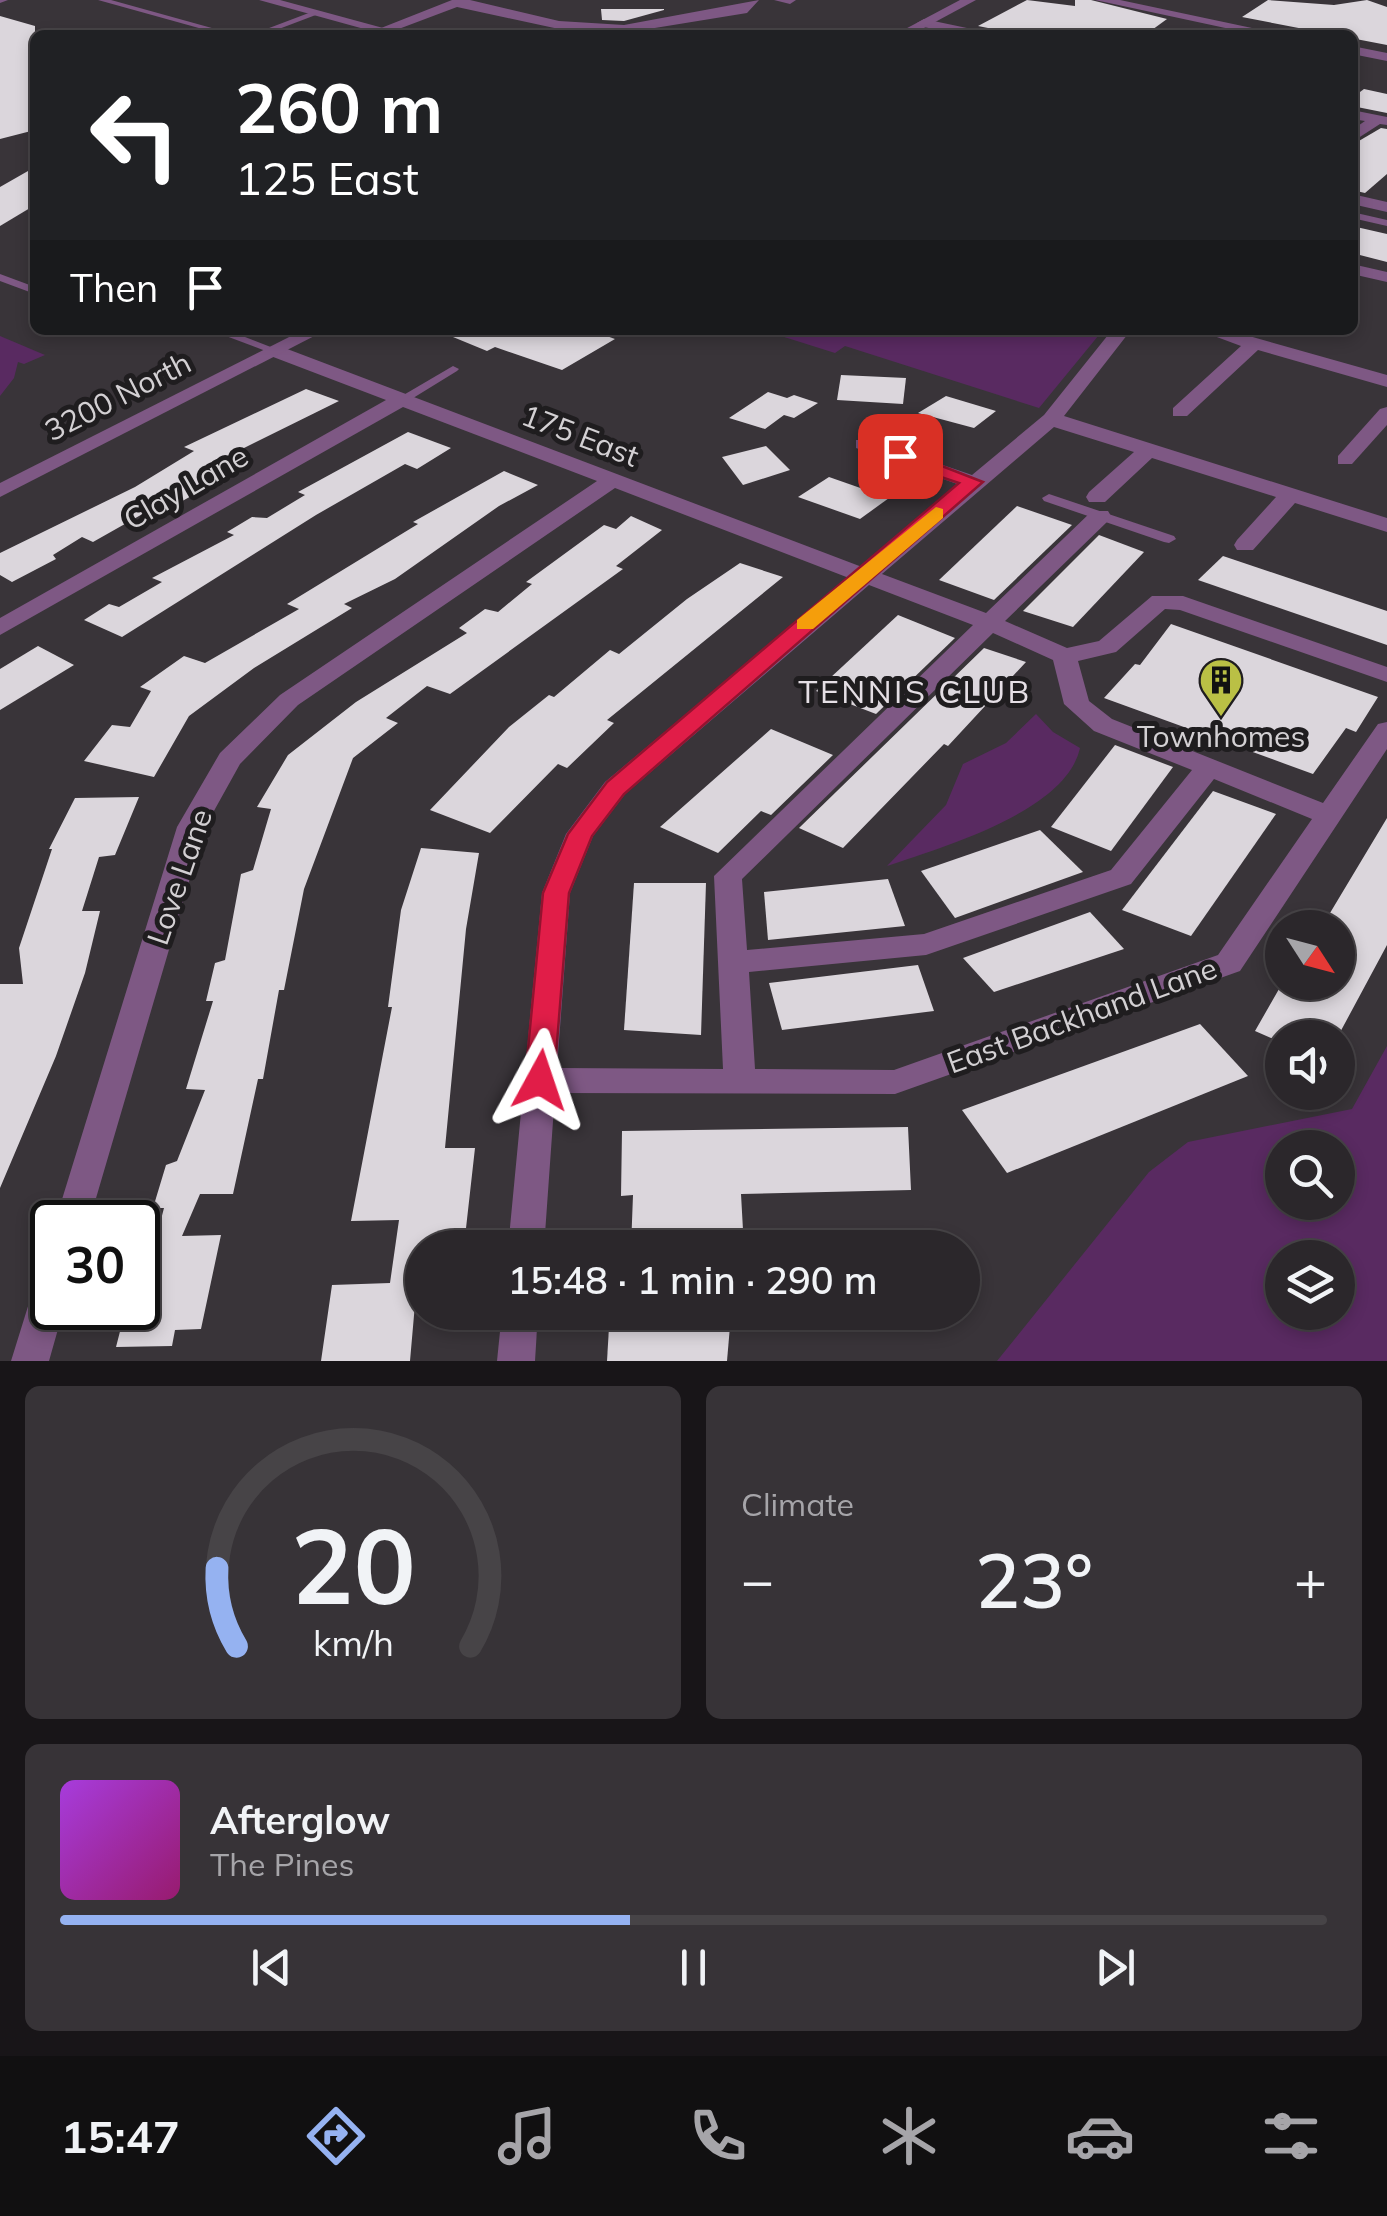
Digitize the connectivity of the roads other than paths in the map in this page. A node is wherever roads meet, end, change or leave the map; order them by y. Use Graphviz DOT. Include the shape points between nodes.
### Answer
graph roads {
  1 [pos="102,0"];
  2 [pos="265,0"];
  3 [pos="754,0"];
  4 [pos="780,0"];
  5 [pos="790,0"];
  6 [pos="970,0"];
  7 [pos="1106,0"];
  8 [pos="460,2"];
  9 [pos="316,13"];
  10 [pos="924,23"];
  11 [pos="214,30"];
  12 [pos="269,30"];
  13 [pos="369,30"];
  14 [pos="386,30"];
  15 [pos="911,30"];
  16 [pos="957,30"];
  17 [pos="1253,30"];
  18 [pos="1358,51"];
  19 [pos="1387,57"];
  20 [pos="1382,120"];
  21 [pos="1358,134"];
  22 [pos="1358,202"];
  23 [pos="1382,214"];
  24 [pos="1358,270"];
  25 [pos="0,277"];
  26 [pos="1387,277"];
  27 [pos="1358,281"];
  28 [pos="1387,288"];
  29 [pos="30,289"];
  30 [pos="230,335"];
  31 [pos="307,335"];
  32 [pos="1118,335"];
  33 [pos="1225,335"];
  34 [pos="1254,343"];
  35 [pos="275,351"];
  36 [pos="453,370"];
  37 [pos="1387,381"];
  38 [pos="400,400"];
  39 [pos="1180,412"];
  40 [pos="1387,413"];
  41 [pos="1051,419"];
  42 [pos="863,444"];
  43 [pos="1148,450"];
  44 [pos="1345,460"];
  45 [pos="611,481"];
  46 [pos="973,482"];
  47 [pos="0,491"];
  48 [pos="1290,494"];
  49 [pos="1049,498"];
  50 [pos="1098,507"];
  51 [pos="1387,526"];
  52 [pos="1169,539"];
  53 [pos="1246,546"];
  54 [pos="864,575"];
  55 [pos="992,624"];
  56 [pos="0,628"];
  57 [pos="1064,656"];
  58 [pos="1387,674"];
  59 [pos="1387,730"];
  60 [pos="1209,767"];
  61 [pos="1330,816"];
  62 [pos="736,962"];
  63 [pos="540,1080"];
  64 [pos="740,1082"];
  65 [pos="79,1200"];
  66 [pos="528,1230"];
  67 [pos="39,1330"];
  68 [pos="519,1330"];
  69 [pos="30,1361"];
  70 [pos="516,1361"];
  1 -- 11 [label="lane"];
  2 -- 9 [label="street"];
  3 -- 8 [label="street" via="747,9 624,29 558,25"];
  4 -- 5 [label="street"];
  6 -- 10 [label="street"];
  7 -- 17 [label="street"];
  8 -- 14 [label="street"];
  9 -- 12 [label="lane"];
  9 -- 13 [label="street"];
  10 -- 15 [label="street"];
  10 -- 16 [label="street"];
  18 -- 19 [label="street"];
  20 -- 21 [label="street"];
  22 -- 23 [label="street"];
  24 -- 26 [label="street"];
  25 -- 29 [label="lane"];
  27 -- 28 [label="street"];
  30 -- 35 [label="lane"];
  31 -- 35 [label="street, 3200 North"];
  32 -- 41 [label="street"];
  33 -- 34 [label="street"];
  34 -- 37 [label="street"];
  34 -- 39 [label="street"];
  35 -- 38 [label="street, 175 East"];
  35 -- 47 [label="street, 3200 North"];
  36 -- 38 [label="lane"];
  38 -- 45 [label="street, 175 East"];
  38 -- 56 [label="street, Clay Lane"];
  40 -- 44 [label="street"];
  41 -- 43 [label="street"];
  41 -- 46 [label="street"];
  42 -- 46 [label="street"];
  43 -- 48 [label="street"];
  43 -- 50 [label="street"];
  45 -- 54 [label="street, 175 East"];
  45 -- 65 [label="street, Love Lane" via="289,700 229,758 192,827"];
  46 -- 54 [label="street"];
  48 -- 51 [label="street"];
  48 -- 53 [label="street"];
  49 -- 50 [label="lane"];
  50 -- 52 [label="lane"];
  50 -- 55 [label="street"];
  54 -- 55 [label="street, 175 East"];
  54 -- 63 [label="street" via="615,788 580,834 556,893"];
  55 -- 57 [label="street, 175 East"];
  55 -- 62 [label="street" via="728,876"];
  57 -- 58 [label="street" via="1106,647 1160,601 1183,603"];
  57 -- 60 [label="street" via="1077,704 1103,725"];
  59 -- 61 [label="street, East Backhand Lane"];
  60 -- 61 [label="street"];
  60 -- 62 [label="street" via="1121,877 926,944"];
  61 -- 64 [label="street, East Backhand Lane" via="1230,963 895,1082"];
  62 -- 64 [label="street"];
  63 -- 64 [label="street, East Backhand Lane"];
  63 -- 66 [label="street"];
  67 -- 69 [label="street"];
  68 -- 70 [label="street"];
}
